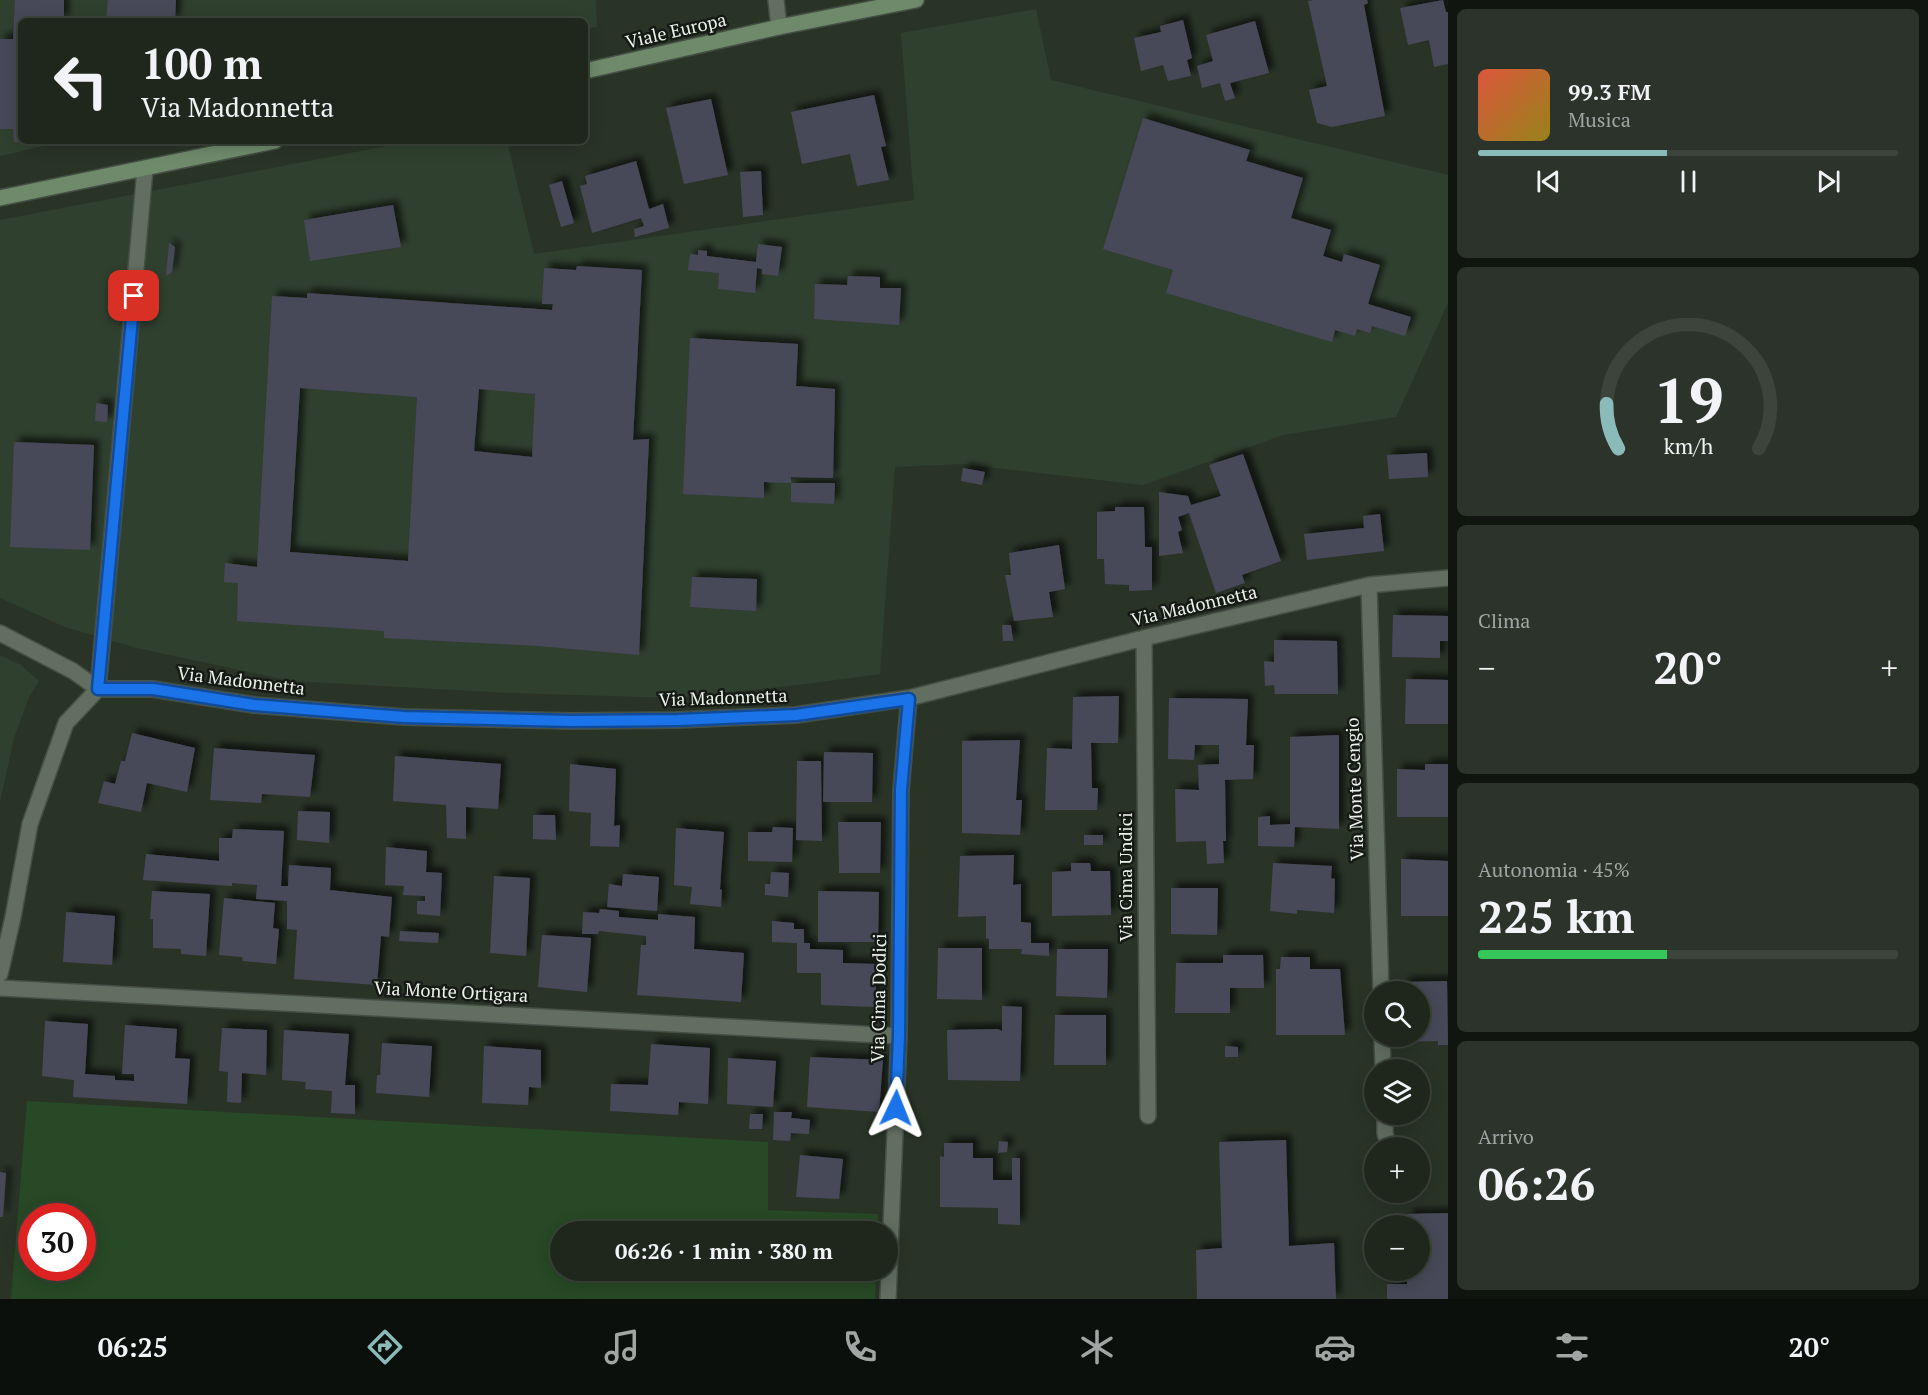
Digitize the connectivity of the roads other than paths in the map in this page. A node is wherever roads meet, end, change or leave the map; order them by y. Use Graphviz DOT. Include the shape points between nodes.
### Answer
graph roads {
  1 [pos="776,0"];
  2 [pos="916,0"];
  3 [pos="779,27"];
  4 [pos="588,70"];
  5 [pos="261,144"];
  6 [pos="145,169"];
  7 [pos="0,198"];
  8 [pos="1448,578"];
  9 [pos="1369,585"];
  10 [pos="4,638"];
  11 [pos="1144,638"];
  12 [pos="98,689"];
  13 [pos="909,699"];
  14 [pos="0,974"];
  15 [pos="1381,981"];
  16 [pos="0,988"];
  17 [pos="899,1036"];
  18 [pos="1148,1116"];
  19 [pos="888,1299"];
  1 -- 3 [label="street"];
  2 -- 3 [label="main road, Viale Europa"];
  3 -- 4 [label="main road, Viale Europa"];
  5 -- 6 [label="main road"];
  6 -- 7 [label="main road"];
  6 -- 12 [label="street"];
  8 -- 9 [label="street, Via Madonnetta"];
  9 -- 11 [label="street, Via Madonnetta"];
  9 -- 15 [label="street, Via Monte Cengio"];
  10 -- 12 [label="street" via="73,671"];
  11 -- 13 [label="street, Via Madonnetta"];
  11 -- 18 [label="street, Via Cima Undici"];
  12 -- 13 [label="street, Via Madonnetta" via="153,689 254,705 404,717 571,721 796,715"];
  12 -- 14 [label="street" via="66,723 30,824"];
  13 -- 17 [label="street, Via Cima Dodici" via="901,790"];
  16 -- 17 [label="street, Via Monte Ortigara"];
  17 -- 19 [label="street, Via Cima Dodici"];
}
